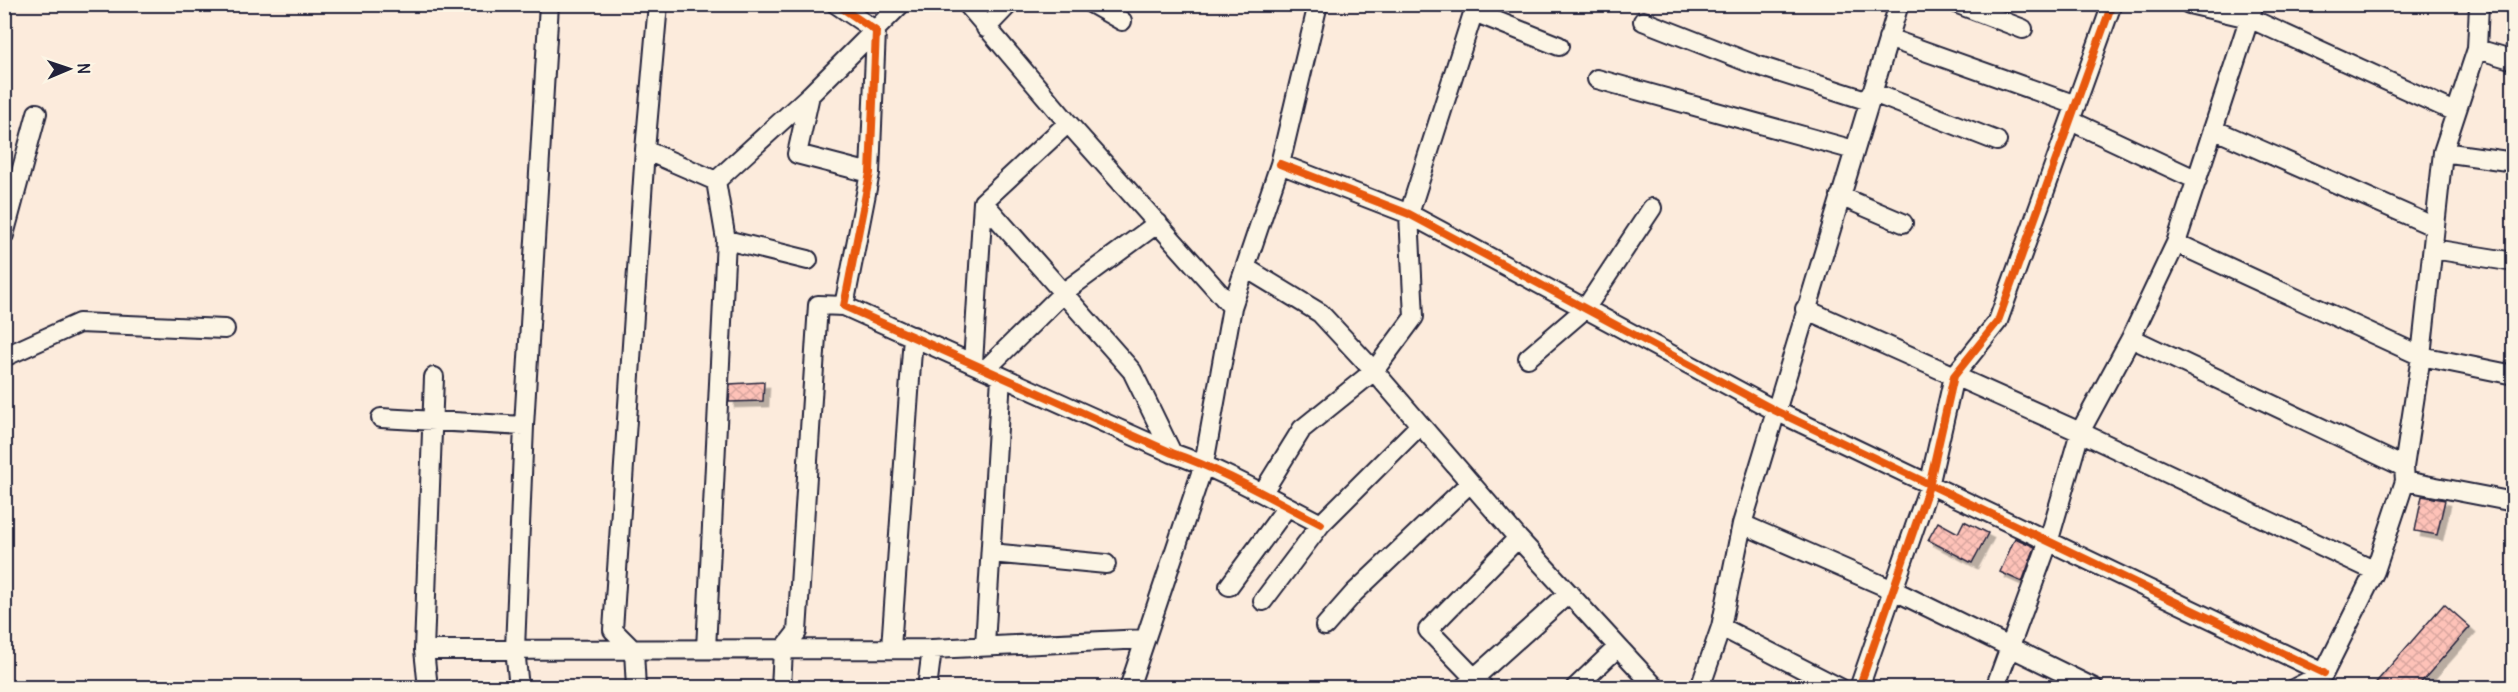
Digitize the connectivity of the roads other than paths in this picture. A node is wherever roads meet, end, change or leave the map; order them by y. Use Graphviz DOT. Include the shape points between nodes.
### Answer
graph roads {
  1 [pos="549,4"];
  2 [pos="658,4"];
  3 [pos="836,4"];
  4 [pos="901,4"];
  5 [pos="967,4"];
  6 [pos="1009,4"];
  7 [pos="1092,4"];
  8 [pos="1318,4"];
  9 [pos="1899,4"];
  10 [pos="1958,4"];
  11 [pos="2112,4"];
  12 [pos="2189,4"];
  13 [pos="2479,4"];
  14 [pos="1475,8"];
  15 [pos="2251,11"];
  16 [pos="1122,21"];
  17 [pos="1643,21"];
  18 [pos="986,28"];
  19 [pos="2023,29"];
  20 [pos="876,31"];
  21 [pos="1888,38"];
  22 [pos="1559,46"];
  23 [pos="2495,55"];
  24 [pos="1597,79"];
  25 [pos="810,95"];
  26 [pos="1870,97"];
  27 [pos="2455,112"];
  28 [pos="37,113"];
  29 [pos="2074,113"];
  30 [pos="1068,123"];
  31 [pos="2213,129"];
  32 [pos="1996,141"];
  33 [pos="645,150"];
  34 [pos="1854,150"];
  35 [pos="2454,153"];
  36 [pos="2514,162"];
  37 [pos="1280,164"];
  38 [pos="870,173"];
  39 [pos="2197,180"];
  40 [pos="716,181"];
  41 [pos="1840,196"];
  42 [pos="983,202"];
  43 [pos="1652,208"];
  44 [pos="1409,214"];
  45 [pos="1158,223"];
  46 [pos="1903,223"];
  47 [pos="2435,227"];
  48 [pos="4,235"];
  49 [pos="726,240"];
  50 [pos="2176,243"];
  51 [pos="2447,251"];
  52 [pos="807,260"];
  53 [pos="2514,262"];
  54 [pos="1246,268"];
  55 [pos="1064,292"];
  56 [pos="844,306"];
  57 [pos="1232,307"];
  58 [pos="1585,309"];
  59 [pos="1805,309"];
  60 [pos="225,329"];
  61 [pos="913,336"];
  62 [pos="2131,338"];
  63 [pos="4,357"];
  64 [pos="2421,357"];
  65 [pos="1528,358"];
  66 [pos="987,370"];
  67 [pos="1374,371"];
  68 [pos="2514,375"];
  69 [pos="1953,376"];
  70 [pos="434,377"];
  71 [pos="1776,411"];
  72 [pos="381,418"];
  73 [pos="433,421"];
  74 [pos="1420,425"];
  75 [pos="524,426"];
  76 [pos="2080,432"];
  77 [pos="1172,453"];
  78 [pos="1204,464"];
  79 [pos="2404,474"];
  80 [pos="1470,483"];
  81 [pos="1929,486"];
  82 [pos="1263,492"];
  83 [pos="2514,502"];
  84 [pos="1287,507"];
  85 [pos="1322,524"];
  86 [pos="1742,524"];
  87 [pos="1518,538"];
  88 [pos="2048,543"];
  89 [pos="991,553"];
  90 [pos="1106,564"];
  91 [pos="2375,571"];
  92 [pos="1229,586"];
  93 [pos="1893,590"];
  94 [pos="1569,593"];
  95 [pos="1263,601"];
  96 [pos="1325,626"];
  97 [pos="1721,627"];
  98 [pos="1145,639"];
  99 [pos="985,645"];
  100 [pos="1618,646"];
  101 [pos="891,648"];
  102 [pos="2010,648"];
  103 [pos="515,649"];
  104 [pos="706,649"];
  105 [pos="932,649"];
  106 [pos="423,650"];
  107 [pos="783,650"];
  108 [pos="634,651"];
  109 [pos="2324,673"];
  110 [pos="1474,684"];
  111 [pos="428,687"];
  112 [pos="519,687"];
  113 [pos="636,687"];
  114 [pos="781,687"];
  115 [pos="927,687"];
  116 [pos="1129,687"];
  117 [pos="1575,687"];
  118 [pos="1656,687"];
  119 [pos="1700,687"];
  120 [pos="1840,687"];
  121 [pos="1859,687"];
  122 [pos="1995,687"];
  123 [pos="2094,687"];
  124 [pos="2295,687"];
  1 -- 75 [label="street"];
  2 -- 33 [label="street"];
  3 -- 20 [label="street"];
  4 -- 20 [label="street"];
  5 -- 18 [label="street"];
  6 -- 18 [label="street"];
  7 -- 16 [label="street"];
  8 -- 37 [label="street"];
  9 -- 21 [label="street"];
  10 -- 19 [label="street"];
  11 -- 29 [label="street"];
  12 -- 15 [label="street"];
  13 -- 23 [label="street"];
  14 -- 22 [label="street"];
  14 -- 44 [label="street"];
  15 -- 27 [label="street"];
  15 -- 31 [label="street"];
  17 -- 26 [label="street" via="1753,64"];
  18 -- 30 [label="street"];
  20 -- 25 [label="street"];
  20 -- 38 [label="street"];
  21 -- 26 [label="street"];
  21 -- 29 [label="street"];
  23 -- 27 [label="street"];
  24 -- 34 [label="street"];
  25 -- 38 [label="street" via="797,154"];
  25 -- 40 [label="street"];
  26 -- 32 [label="street"];
  26 -- 34 [label="street"];
  27 -- 35 [label="street"];
  28 -- 48 [label="street"];
  29 -- 39 [label="street"];
  29 -- 69 [label="street" via="1998,321"];
  30 -- 42 [label="street"];
  30 -- 45 [label="street"];
  31 -- 39 [label="street"];
  31 -- 47 [label="street"];
  33 -- 40 [label="street"];
  33 -- 108 [label="street" via="612,630"];
  34 -- 41 [label="street"];
  35 -- 36 [label="street"];
  35 -- 47 [label="street"];
  37 -- 44 [label="street"];
  37 -- 54 [label="street"];
  38 -- 56 [label="street"];
  39 -- 50 [label="street"];
  40 -- 49 [label="street"];
  41 -- 46 [label="street"];
  41 -- 59 [label="street"];
  42 -- 55 [label="street"];
  42 -- 66 [label="street"];
  43 -- 58 [label="street"];
  44 -- 58 [label="street"];
  44 -- 67 [label="street" via="1414,317"];
  45 -- 55 [label="street"];
  45 -- 57 [label="street"];
  47 -- 51 [label="street"];
  49 -- 52 [label="street"];
  49 -- 104 [label="street"];
  50 -- 62 [label="street"];
  50 -- 64 [label="street"];
  51 -- 53 [label="street"];
  51 -- 64 [label="street"];
  54 -- 57 [label="street"];
  54 -- 67 [label="street" via="1320,314"];
  55 -- 66 [label="street"];
  55 -- 77 [label="street" via="1132,371"];
  56 -- 61 [label="street"];
  56 -- 107 [label="street" via="819,305 797,632"];
  57 -- 78 [label="street"];
  58 -- 65 [label="street"];
  58 -- 71 [label="street"];
  59 -- 69 [label="street"];
  59 -- 71 [label="street"];
  60 -- 63 [label="street" via="79,323"];
  61 -- 66 [label="street"];
  61 -- 101 [label="street"];
  62 -- 76 [label="street"];
  62 -- 79 [label="street"];
  64 -- 68 [label="street"];
  64 -- 79 [label="street"];
  66 -- 77 [label="street"];
  66 -- 89 [label="street"];
  67 -- 74 [label="street"];
  67 -- 82 [label="street" via="1302,429"];
  69 -- 76 [label="street"];
  69 -- 81 [label="street"];
  70 -- 73 [label="street"];
  71 -- 81 [label="street"];
  71 -- 86 [label="street"];
  72 -- 73 [label="street"];
  73 -- 75 [label="street"];
  73 -- 106 [label="street"];
  74 -- 80 [label="street"];
  74 -- 85 [label="street"];
  75 -- 103 [label="street"];
  76 -- 88 [label="street"];
  76 -- 91 [label="street"];
  77 -- 78 [label="street"];
  78 -- 82 [label="street"];
  78 -- 98 [label="street"];
  79 -- 83 [label="street"];
  79 -- 91 [label="street"];
  80 -- 87 [label="street"];
  80 -- 96 [label="street" via="1354,593"];
  81 -- 88 [label="street"];
  81 -- 93 [label="street"];
  82 -- 84 [label="street"];
  84 -- 85 [label="street"];
  84 -- 92 [label="street"];
  85 -- 95 [label="street"];
  86 -- 93 [label="street"];
  86 -- 97 [label="street"];
  87 -- 94 [label="street"];
  87 -- 110 [label="street" via="1428,630"];
  88 -- 102 [label="street"];
  88 -- 109 [label="street"];
  89 -- 90 [label="street"];
  89 -- 99 [label="street"];
  91 -- 109 [label="street"];
  93 -- 102 [label="street"];
  93 -- 121 [label="street"];
  94 -- 100 [label="street"];
  94 -- 110 [label="street"];
  97 -- 119 [label="street"];
  97 -- 120 [label="street"];
  98 -- 99 [label="street"];
  98 -- 116 [label="street"];
  99 -- 105 [label="street"];
  100 -- 117 [label="street"];
  100 -- 118 [label="street"];
  101 -- 105 [label="street"];
  101 -- 107 [label="street"];
  102 -- 122 [label="street"];
  102 -- 123 [label="street"];
  103 -- 106 [label="street"];
  103 -- 108 [label="street"];
  103 -- 112 [label="street"];
  104 -- 107 [label="street"];
  104 -- 108 [label="street"];
  105 -- 115 [label="street"];
  106 -- 111 [label="street"];
  107 -- 114 [label="street"];
  108 -- 113 [label="street"];
  109 -- 124 [label="street"];
}
